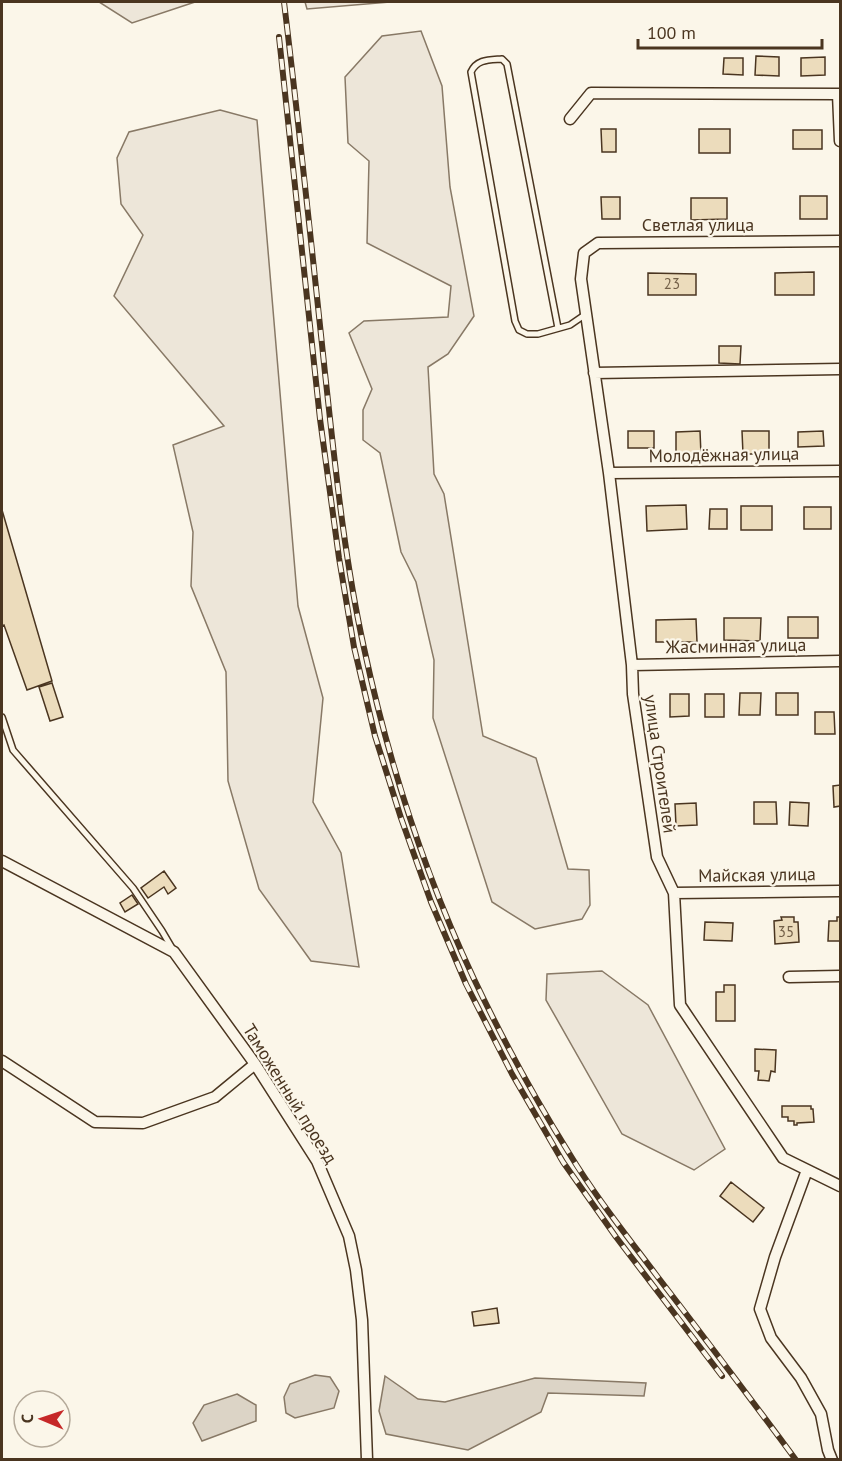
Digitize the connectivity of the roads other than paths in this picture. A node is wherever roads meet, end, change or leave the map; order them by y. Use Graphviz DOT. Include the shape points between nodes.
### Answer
graph roads {
  1 [pos="839,94"];
  2 [pos="570,119"];
  3 [pos="840,141"];
  4 [pos="840,241"];
  5 [pos="581,279"];
  6 [pos="585,314"];
  7 [pos="558,328"];
  8 [pos="840,369"];
  9 [pos="594,373"];
  10 [pos="840,471"];
  11 [pos="609,473"];
  12 [pos="840,661"];
  13 [pos="632,665"];
  14 [pos="2,717"];
  15 [pos="2,861"];
  16 [pos="840,891"];
  17 [pos="674,893"];
  18 [pos="174,952"];
  19 [pos="840,976"];
  20 [pos="789,977"];
  21 [pos="2,1061"];
  22 [pos="255,1064"];
  23 [pos="807,1170"];
  24 [pos="840,1186"];
  25 [pos="367,1460"];
  26 [pos="832,1460"];
  1 -- 2 [label="street" via="591,93"];
  1 -- 3 [label="street"];
  4 -- 5 [label="street, Светлая улица" via="598,243 584,253"];
  5 -- 6 [label="street, улица Строителей"];
  6 -- 7 [label="lane"];
  6 -- 9 [label="street, улица Строителей"];
  7 -- 7 [label="lane" via="527,334 519,330 515,321 471,72 482,61 502,59 507,64"];
  8 -- 9 [label="street"];
  9 -- 11 [label="street, улица Строителей"];
  10 -- 11 [label="street, Молодёжная улица"];
  11 -- 13 [label="street, улица Строителей"];
  12 -- 13 [label="street, Жасминная улица"];
  13 -- 17 [label="street, улица Строителей" via="657,857"];
  14 -- 18 [label="lane" via="13,750 133,888"];
  15 -- 18 [label="street, Таможенный проезд"];
  16 -- 17 [label="street, Майская улица"];
  17 -- 23 [label="street, улица Строителей" via="680,1005 783,1158"];
  18 -- 22 [label="street, Таможенный проезд"];
  19 -- 20 [label="street"];
  21 -- 22 [label="street" via="95,1122 143,1123 215,1097"];
  22 -- 25 [label="street, Таможенный проезд" via="317,1161 350,1236 362,1320"];
  23 -- 24 [label="street, улица Строителей"];
  23 -- 26 [label="street" via="760,1308 771,1338 801,1378 821,1414"];
}
